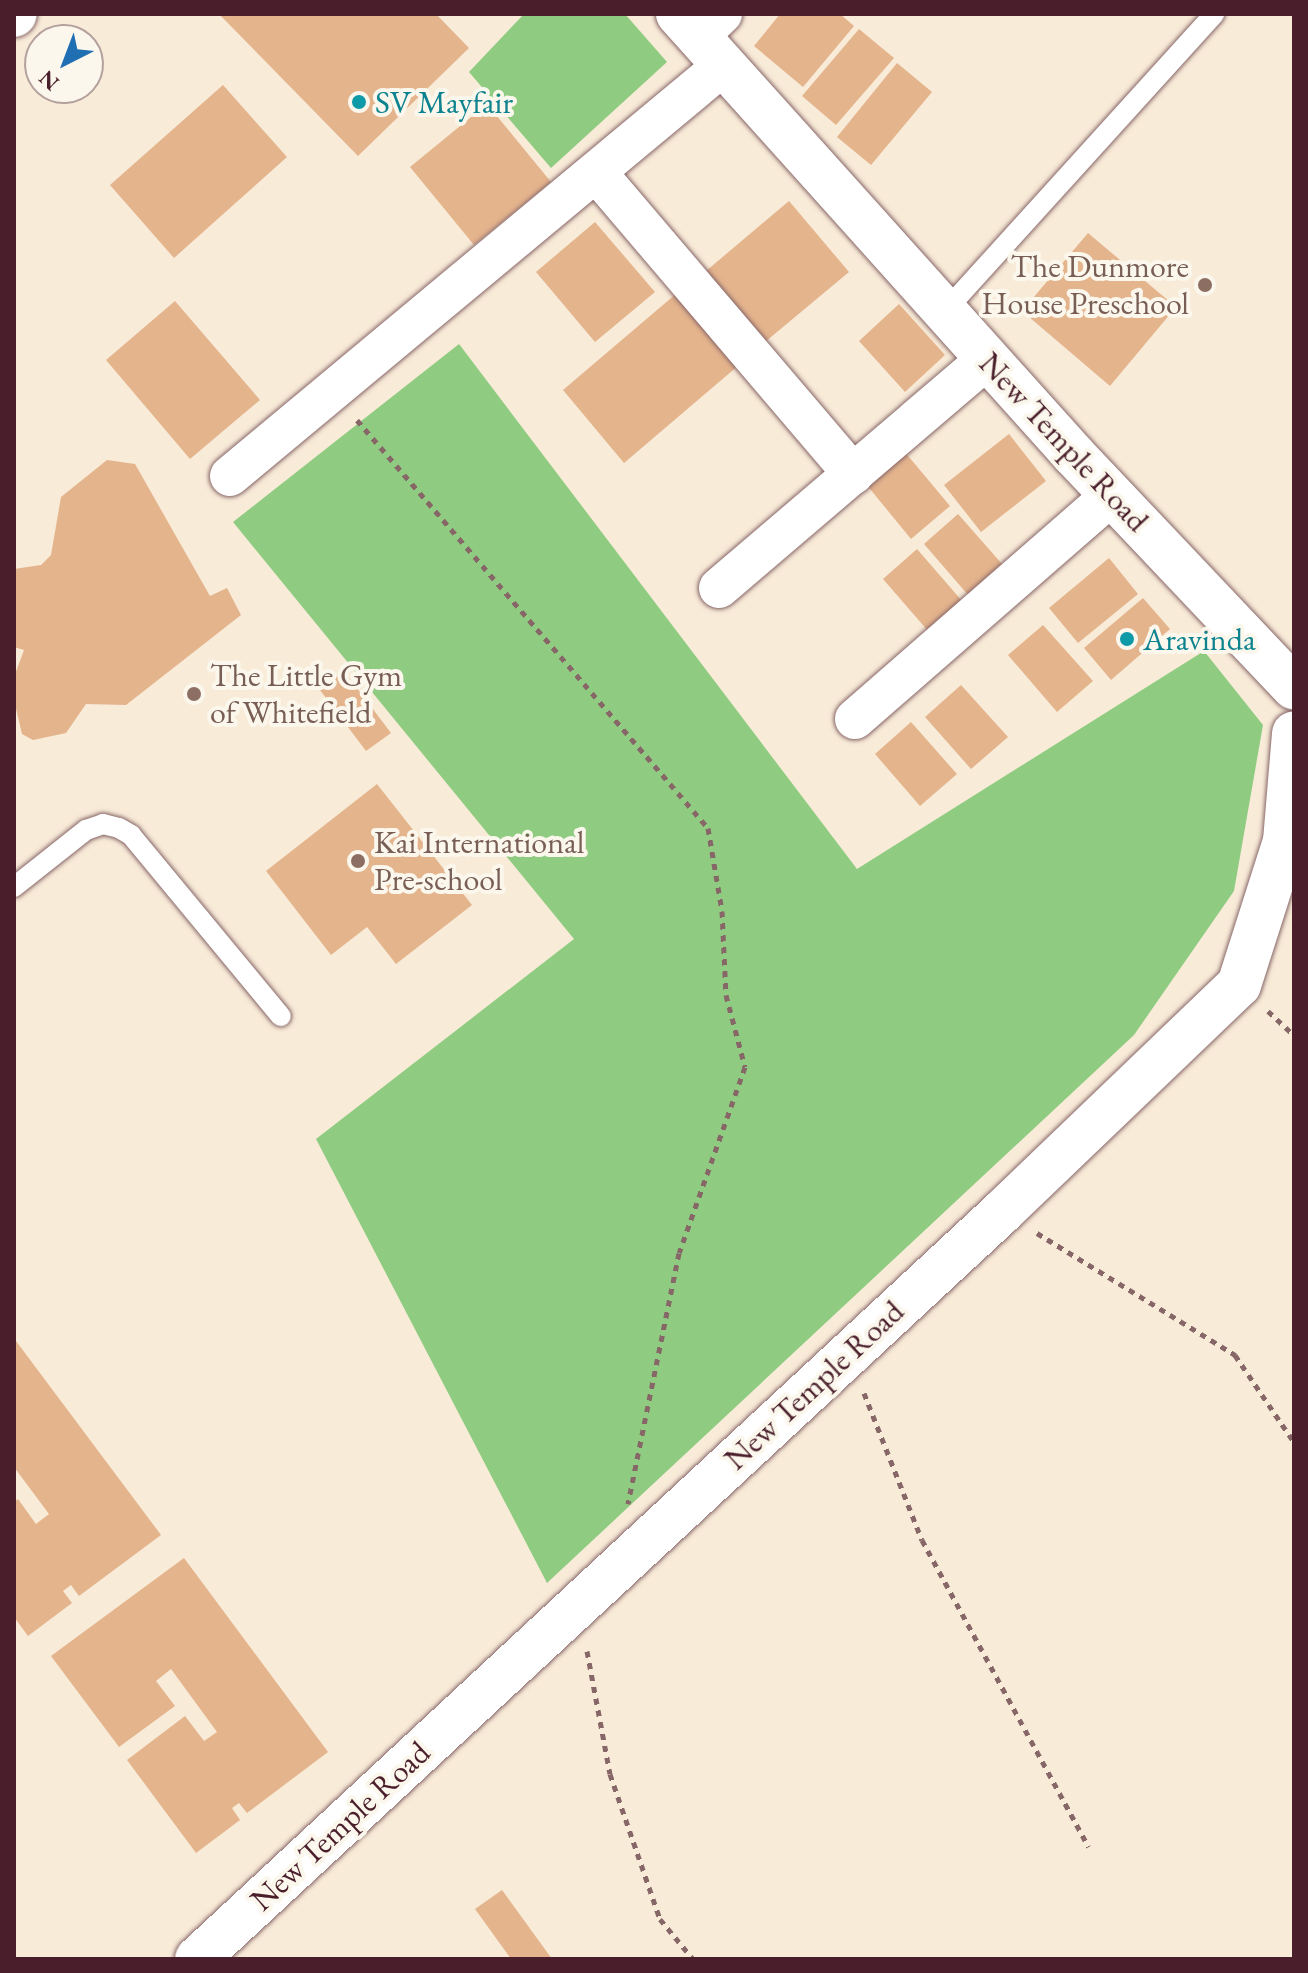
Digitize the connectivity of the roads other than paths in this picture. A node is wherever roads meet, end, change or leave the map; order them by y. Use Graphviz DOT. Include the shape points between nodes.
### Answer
graph roads {
  1 [pos="1214,14"];
  2 [pos="706,32"];
  3 [pos="596,172"];
  4 [pos="945,311"];
  5 [pos="987,359"];
  6 [pos="853,474"];
  7 [pos="230,476"];
  8 [pos="1112,495"];
  9 [pos="719,588"];
  10 [pos="1294,688"];
  11 [pos="855,719"];
  12 [pos="1294,733"];
  13 [pos="14,887"];
  14 [pos="281,1016"];
  15 [pos="197,1959"];
  1 -- 4 [label="lane"];
  2 -- 3 [label="street"];
  2 -- 4 [label="street, New Temple Road"];
  3 -- 6 [label="street"];
  3 -- 7 [label="street"];
  4 -- 5 [label="street, New Temple Road"];
  5 -- 6 [label="street"];
  5 -- 8 [label="street, New Temple Road"];
  6 -- 9 [label="street"];
  8 -- 10 [label="street, New Temple Road"];
  8 -- 11 [label="street"];
  12 -- 15 [label="street, New Temple Road" via="1285,841 1239,985"];
  13 -- 14 [label="lane" via="86,830 103,824 119,828 131,835"];
}
